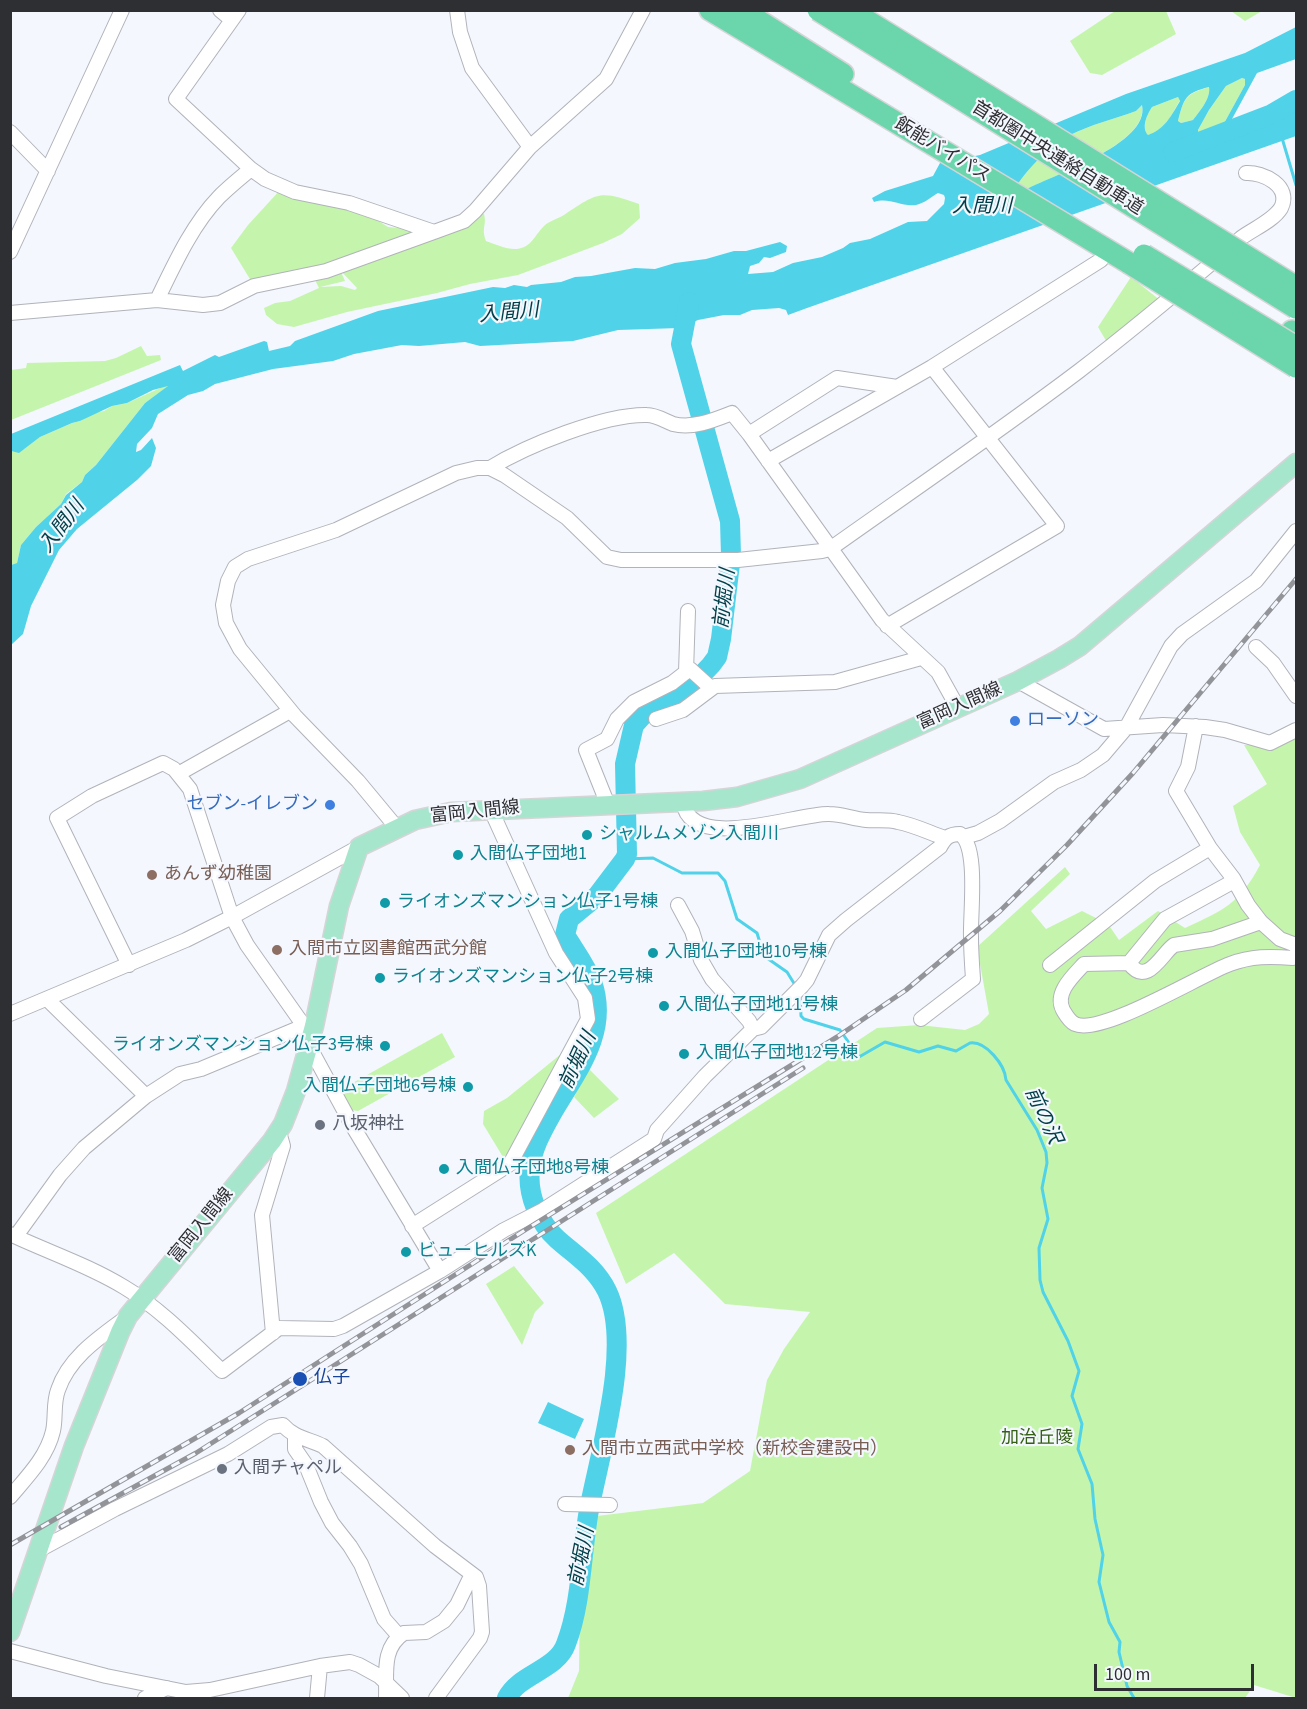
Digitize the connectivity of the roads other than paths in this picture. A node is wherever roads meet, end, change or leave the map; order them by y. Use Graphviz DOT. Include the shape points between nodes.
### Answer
graph roads {
  1 [pos="122,10"];
  2 [pos="220,10"];
  3 [pos="458,10"];
  4 [pos="643,10"];
  5 [pos="710,10"];
  6 [pos="742,10"];
  7 [pos="818,10"];
  8 [pos="850,10"];
  9 [pos="236,15"];
  10 [pos="902,119"];
  11 [pos="10,132"];
  12 [pos="530,147"];
  13 [pos="251,169"];
  14 [pos="48,171"];
  15 [pos="1246,173"];
  16 [pos="434,232"];
  17 [pos="10,252"];
  18 [pos="1101,260"];
  19 [pos="1143,263"];
  20 [pos="1296,287"];
  21 [pos="157,300"];
  22 [pos="1296,308"];
  23 [pos="10,313"];
  24 [pos="1295,337"];
  25 [pos="932,366"];
  26 [pos="1296,367"];
  27 [pos="1296,378"];
  28 [pos="897,387"];
  29 [pos="749,434"];
  30 [pos="988,438"];
  31 [pos="768,460"];
  32 [pos="1296,463"];
  33 [pos="490,468"];
  34 [pos="1296,531"];
  35 [pos="830,549"];
  36 [pos="688,611"];
  37 [pos="888,626"];
  38 [pos="1256,647"];
  39 [pos="921,658"];
  40 [pos="700,680"];
  41 [pos="1018,681"];
  42 [pos="1296,696"];
  43 [pos="958,708"];
  44 [pos="290,711"];
  45 [pos="656,719"];
  46 [pos="1196,726"];
  47 [pos="1125,728"];
  48 [pos="1296,730"];
  49 [pos="178,774"];
  50 [pos="683,802"];
  51 [pos="620,804"];
  52 [pos="491,810"];
  53 [pos="397,828"];
  54 [pos="964,837"];
  55 [pos="945,838"];
  56 [pos="359,847"];
  57 [pos="1210,848"];
  58 [pos="1234,881"];
  59 [pos="678,905"];
  60 [pos="232,917"];
  61 [pos="1261,922"];
  62 [pos="1296,945"];
  63 [pos="1069,950"];
  64 [pos="1296,956"];
  65 [pos="1129,963"];
  66 [pos="1084,964"];
  67 [pos="129,965"];
  68 [pos="1050,965"];
  69 [pos="47,999"];
  70 [pos="10,1014"];
  71 [pos="921,1019"];
  72 [pos="309,1026"];
  73 [pos="753,1029"];
  74 [pos="309,1047"];
  75 [pos="146,1096"];
  76 [pos="279,1132"];
  77 [pos="412,1226"];
  78 [pos="13,1235"];
  79 [pos="440,1271"];
  80 [pos="142,1299"];
  81 [pos="128,1316"];
  82 [pos="273,1333"];
  83 [pos="295,1435"];
  84 [pos="10,1497"];
  85 [pos="565,1504"];
  86 [pos="610,1506"];
  87 [pos="39,1550"];
  88 [pos="472,1574"];
  89 [pos="10,1632"];
  90 [pos="399,1636"];
  91 [pos="10,1652"];
  92 [pos="320,1665"];
  93 [pos="385,1682"];
  94 [pos="167,1688"];
  95 [pos="145,1698"];
  96 [pos="317,1698"];
  97 [pos="386,1698"];
  98 [pos="402,1698"];
  99 [pos="436,1698"];
  1 -- 14 [label="street"];
  2 -- 9 [label="street"];
  3 -- 12 [label="street" via="460,32 472,68"];
  4 -- 12 [label="street" via="606,79"];
  5 -- 10 [label="highway, 飯能バイパス"];
  6 -- 10 [label="highway, 飯能バイパス"];
  7 -- 22 [label="highway, 首都圏中央連絡自動車道, bridge"];
  8 -- 20 [label="highway, 首都圏中央連絡自動車道, bridge"];
  9 -- 13 [label="street" via="177,99"];
  10 -- 19 [label="highway, 飯能バイパス"];
  11 -- 14 [label="street"];
  12 -- 16 [label="street" via="464,221"];
  13 -- 16 [label="street" via="295,192 349,203"];
  13 -- 21 [label="street" via="218,198 200,222"];
  14 -- 17 [label="street"];
  15 -- 30 [label="street" via="1257,172 1277,184 1282,193 1280,209 1081,369"];
  16 -- 21 [label="street" via="326,272 254,286 220,303"];
  18 -- 25 [label="street"];
  19 -- 24 [label="highway, 飯能バイパス, bridge"];
  19 -- 26 [label="highway, 飯能バイパス, bridge"];
  19 -- 27 [label="highway, bridge" via="1179,306"];
  21 -- 23 [label="street"];
  25 -- 28 [label="street"];
  25 -- 30 [label="street"];
  28 -- 29 [label="street" via="837,378"];
  28 -- 31 [label="street"];
  29 -- 31 [label="street"];
  29 -- 33 [label="street" via="732,413 694,425 675,424 648,415 609,419 511,455"];
  30 -- 35 [label="street"];
  30 -- 37 [label="street" via="1057,526"];
  31 -- 35 [label="street"];
  32 -- 41 [label="main road, 富岡入間線" via="1080,646"];
  33 -- 35 [label="street" via="567,518 607,557 731,560"];
  33 -- 44 [label="street" via="456,473 336,530 248,559 235,567 223,605 226,623 240,649"];
  34 -- 47 [label="street" via="1256,581 1182,633"];
  35 -- 37 [label="street"];
  36 -- 40 [label="street"];
  37 -- 39 [label="street"];
  38 -- 42 [label="street" via="1273,663"];
  39 -- 40 [label="street" via="835,682 715,686"];
  39 -- 43 [label="street" via="938,672"];
  40 -- 45 [label="street" via="683,710"];
  40 -- 51 [label="street" via="672,683 634,702 617,719 608,739 586,750"];
  41 -- 43 [label="main road, 富岡入間線"];
  41 -- 47 [label="street" via="1104,729"];
  43 -- 50 [label="main road, 富岡入間線" via="790,782 737,797"];
  44 -- 49 [label="street"];
  44 -- 53 [label="street"];
  46 -- 47 [label="street"];
  46 -- 48 [label="street" via="1270,743"];
  46 -- 57 [label="street" via="1188,768 1176,791"];
  47 -- 54 [label="street" via="1102,755 1081,770 1054,782 1000,821"];
  49 -- 60 [label="street" via="189,789"];
  49 -- 67 [label="street" via="163,763 92,796 57,818"];
  50 -- 51 [label="main road, 富岡入間線"];
  50 -- 55 [label="street" via="690,817 714,829 754,827 830,814 897,822"];
  51 -- 52 [label="main road, 富岡入間線"];
  52 -- 53 [label="main road, 富岡入間線" via="451,812"];
  52 -- 77 [label="street" via="556,953 585,998 588,1019 510,1164"];
  53 -- 56 [label="main road, 富岡入間線"];
  54 -- 55 [label="street" via="952,834"];
  54 -- 71 [label="street" via="972,872 973,979"];
  55 -- 73 [label="street" via="940,847 829,936 807,980 761,1027"];
  56 -- 60 [label="street"];
  56 -- 72 [label="main road, 富岡入間線" via="339,906"];
  57 -- 58 [label="street"];
  57 -- 63 [label="street" via="1155,881"];
  58 -- 61 [label="street"];
  58 -- 65 [label="street" via="1165,918"];
  59 -- 73 [label="street" via="712,979"];
  60 -- 67 [label="street"];
  60 -- 72 [label="street" via="247,945"];
  61 -- 62 [label="street" via="1280,939"];
  61 -- 65 [label="street" via="1212,939 1174,945 1157,965 1148,969 1134,970"];
  63 -- 66 [label="street"];
  63 -- 68 [label="street"];
  64 -- 66 [label="street" via="1262,956 1231,963 1146,1006 1086,1026 1070,1021 1060,1002 1062,992"];
  65 -- 66 [label="street"];
  67 -- 69 [label="street"];
  69 -- 70 [label="street"];
  69 -- 75 [label="street"];
  72 -- 74 [label="main road, 富岡入間線"];
  72 -- 75 [label="street" via="180,1074"];
  73 -- 79 [label="street" via="705,1076 657,1130 654,1139"];
  74 -- 76 [label="main road, 富岡入間線" via="297,1091"];
  74 -- 77 [label="street"];
  75 -- 78 [label="street" via="84,1148"];
  76 -- 80 [label="main road, 富岡入間線"];
  76 -- 82 [label="street" via="283,1146 262,1215"];
  77 -- 79 [label="street"];
  78 -- 80 [label="street" via="104,1276"];
  79 -- 82 [label="street" via="343,1326 279,1328"];
  80 -- 81 [label="main road, 富岡入間線"];
  80 -- 82 [label="street" via="222,1371"];
  81 -- 84 [label="street" via="75,1358 58,1390 47,1447"];
  81 -- 87 [label="main road, 富岡入間線" via="74,1446"];
  83 -- 87 [label="street" via="283,1425 271,1426 228,1454"];
  83 -- 88 [label="street" via="323,1446"];
  83 -- 90 [label="street" via="295,1449 321,1502 361,1564 384,1619"];
  85 -- 86 [label="street"];
  87 -- 89 [label="main road, 富岡入間線"];
  88 -- 90 [label="street" via="444,1621 426,1632 410,1631"];
  88 -- 99 [label="street" via="479,1586 483,1630"];
  90 -- 93 [label="street" via="388,1653"];
  91 -- 94 [label="street"];
  92 -- 93 [label="street" via="350,1662"];
  92 -- 94 [label="street" via="210,1690 186,1692"];
  92 -- 96 [label="street"];
  93 -- 97 [label="street"];
  93 -- 98 [label="street"];
  94 -- 95 [label="street"];
}
